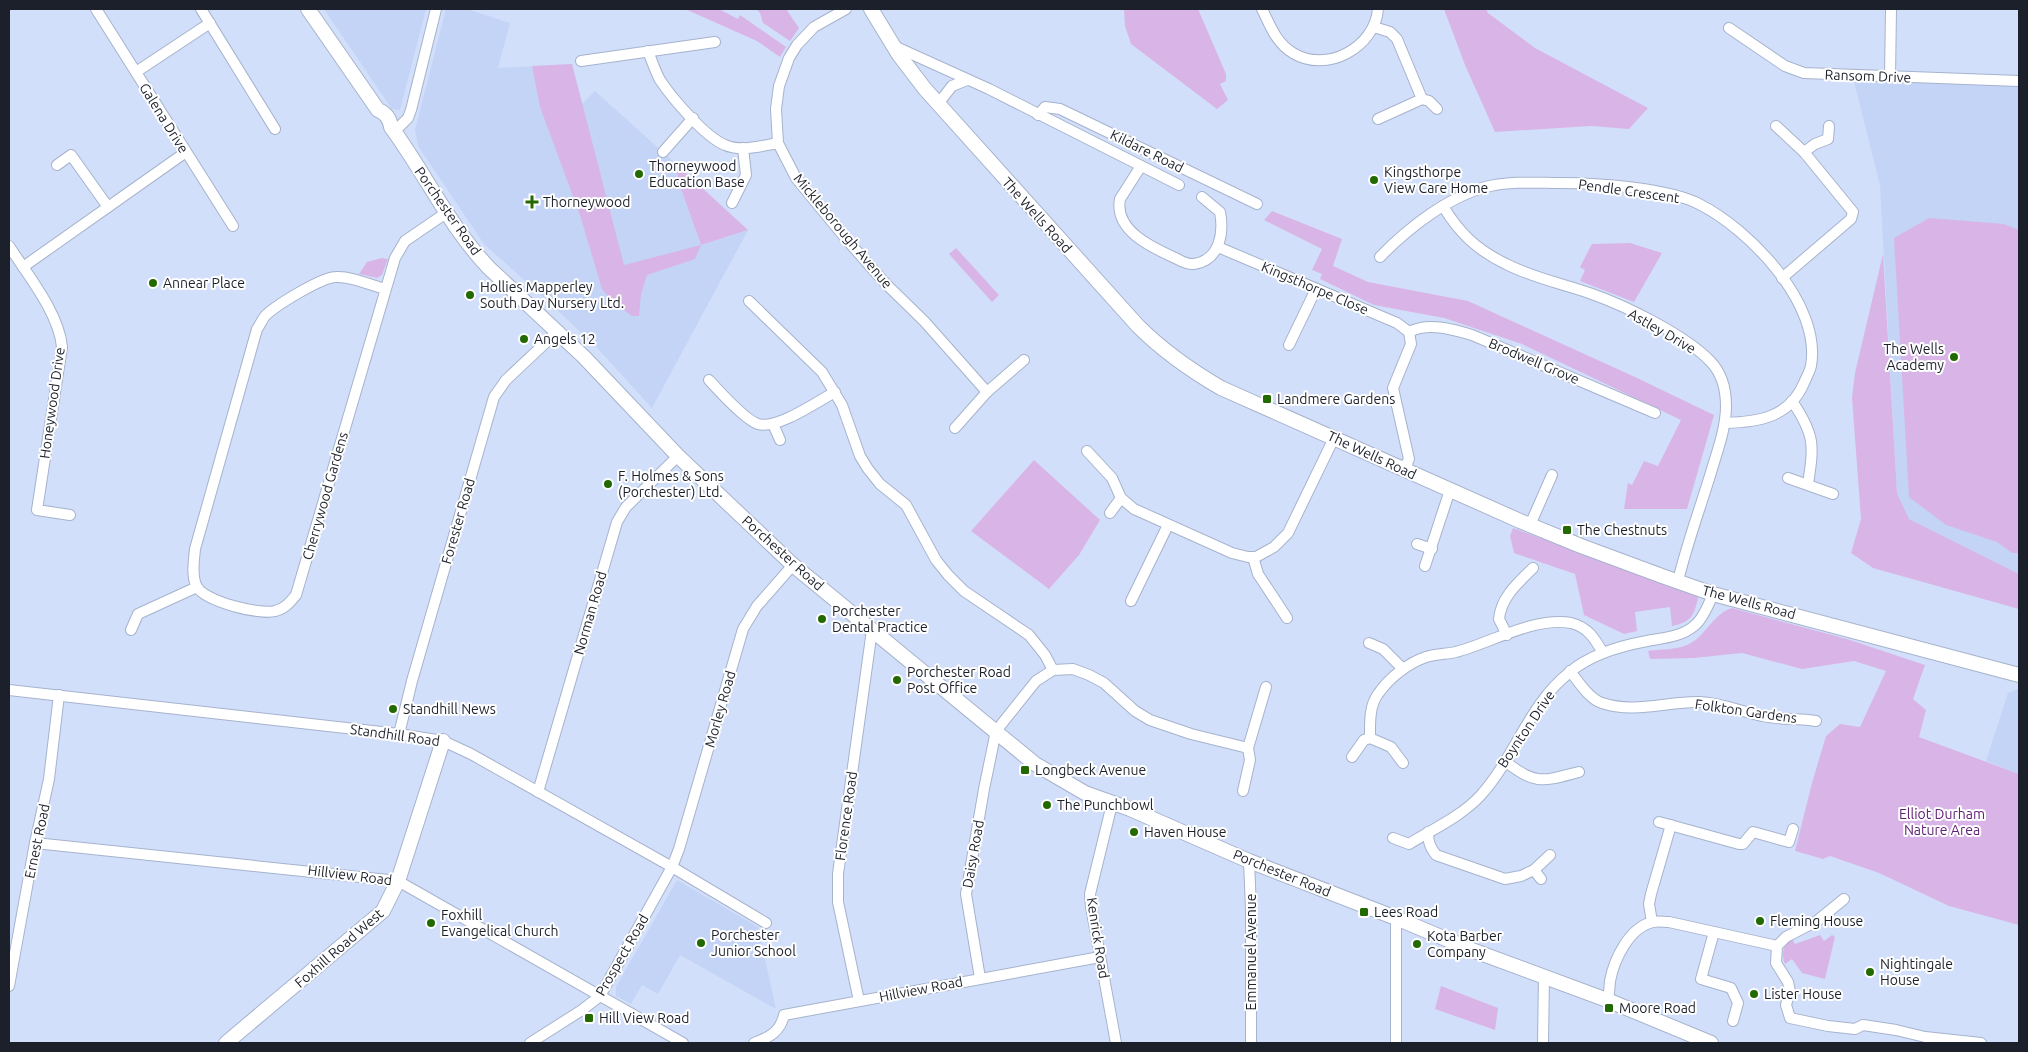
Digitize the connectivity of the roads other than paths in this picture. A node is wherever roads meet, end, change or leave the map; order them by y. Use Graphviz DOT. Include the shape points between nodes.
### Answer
graph roads {
  1 [pos="96,9"];
  2 [pos="201,9"];
  3 [pos="308,9"];
  4 [pos="436,9"];
  5 [pos="846,9"];
  6 [pos="871,9"];
  7 [pos="1262,9"];
  8 [pos="1378,9"];
  9 [pos="1891,9"];
  10 [pos="210,23"];
  11 [pos="1374,27"];
  12 [pos="1730,28"];
  13 [pos="715,42"];
  14 [pos="894,46"];
  15 [pos="648,52"];
  16 [pos="581,61"];
  17 [pos="136,72"];
  18 [pos="1890,77"];
  19 [pos="967,80"];
  20 [pos="2019,81"];
  21 [pos="1422,99"];
  22 [pos="938,104"];
  23 [pos="1437,109"];
  24 [pos="1038,115"];
  25 [pos="693,118"];
  26 [pos="1378,119"];
  27 [pos="1776,126"];
  28 [pos="1829,126"];
  29 [pos="275,129"];
  30 [pos="392,130"];
  31 [pos="778,143"];
  32 [pos="743,148"];
  33 [pos="186,152"];
  34 [pos="663,152"];
  35 [pos="1804,152"];
  36 [pos="58,165"];
  37 [pos="1141,166"];
  38 [pos="1179,185"];
  39 [pos="1202,197"];
  40 [pos="732,203"];
  41 [pos="1257,204"];
  42 [pos="1443,206"];
  43 [pos="108,207"];
  44 [pos="446,213"];
  45 [pos="233,226"];
  46 [pos="9,246"];
  47 [pos="1218,247"];
  48 [pos="1380,257"];
  49 [pos="22,267"];
  50 [pos="1782,278"];
  51 [pos="385,289"];
  52 [pos="1316,289"];
  53 [pos="749,301"];
  54 [pos="558,331"];
  55 [pos="1409,332"];
  56 [pos="1289,345"];
  57 [pos="1024,360"];
  58 [pos="709,380"];
  59 [pos="835,392"];
  60 [pos="987,392"];
  61 [pos="1792,401"];
  62 [pos="1654,413"];
  63 [pos="1725,423"];
  64 [pos="773,424"];
  65 [pos="956,428"];
  66 [pos="1334,438"];
  67 [pos="780,440"];
  68 [pos="1087,451"];
  69 [pos="678,456"];
  70 [pos="1408,472"];
  71 [pos="1552,475"];
  72 [pos="1788,478"];
  73 [pos="1808,484"];
  74 [pos="1450,490"];
  75 [pos="1833,494"];
  76 [pos="1121,498"];
  77 [pos="1110,513"];
  78 [pos="70,515"];
  79 [pos="1168,525"];
  80 [pos="1530,525"];
  81 [pos="1417,544"];
  82 [pos="1432,549"];
  83 [pos="1253,557"];
  84 [pos="793,564"];
  85 [pos="1425,566"];
  86 [pos="1533,568"];
  87 [pos="1678,581"];
  88 [pos="197,587"];
  89 [pos="1713,594"];
  90 [pos="1131,601"];
  91 [pos="1287,618"];
  92 [pos="131,630"];
  93 [pos="872,630"];
  94 [pos="1507,635"];
  95 [pos="1369,643"];
  96 [pos="1603,653"];
  97 [pos="1403,669"];
  98 [pos="1053,670"];
  99 [pos="1570,671"];
  100 [pos="2019,674"];
  101 [pos="1266,687"];
  102 [pos="9,690"];
  103 [pos="59,695"];
  104 [pos="1816,721"];
  105 [pos="996,731"];
  106 [pos="399,734"];
  107 [pos="1370,738"];
  108 [pos="443,741"];
  109 [pos="1248,748"];
  110 [pos="1352,757"];
  111 [pos="1505,761"];
  112 [pos="1403,763"];
  113 [pos="1579,772"];
  114 [pos="1243,791"];
  115 [pos="538,792"];
  116 [pos="1112,804"];
  117 [pos="1659,822"];
  118 [pos="1671,826"];
  119 [pos="1793,829"];
  120 [pos="1428,832"];
  121 [pos="1393,838"];
  122 [pos="35,843"];
  123 [pos="1550,855"];
  124 [pos="1249,861"];
  125 [pos="672,867"];
  126 [pos="1534,870"];
  127 [pos="1541,879"];
  128 [pos="398,880"];
  129 [pos="1844,899"];
  130 [pos="1396,918"];
  131 [pos="1652,922"];
  132 [pos="766,923"];
  133 [pos="1714,932"];
  134 [pos="1777,946"];
  135 [pos="1100,957"];
  136 [pos="1544,976"];
  137 [pos="980,978"];
  138 [pos="9,986"];
  139 [pos="600,996"];
  140 [pos="1607,1000"];
  141 [pos="859,1001"];
  142 [pos="1733,1021"];
  143 [pos="1684,1038"];
  144 [pos="1983,1040"];
  145 [pos="226,1043"];
  146 [pos="530,1043"];
  147 [pos="683,1043"];
  148 [pos="754,1043"];
  149 [pos="1116,1043"];
  150 [pos="1251,1043"];
  151 [pos="1396,1043"];
  152 [pos="1543,1043"];
  153 [pos="1711,1043"];
  1 -- 17 [label="street, Galena Drive"];
  2 -- 10 [label="street"];
  3 -- 30 [label="street, Porchester Road" via="378,110 390,121"];
  4 -- 30 [label="street" via="411,110 408,118"];
  5 -- 31 [label="street, Mickleborough Avenue" via="814,28 789,58 776,101"];
  6 -- 14 [label="street, The Wells Road"];
  7 -- 11 [label="street" via="1281,44 1302,57 1328,60 1341,57 1365,39"];
  8 -- 11 [label="street"];
  9 -- 18 [label="street"];
  10 -- 17 [label="street"];
  10 -- 29 [label="street"];
  11 -- 21 [label="street" via="1390,32 1397,39"];
  12 -- 18 [label="street, Ransom Drive" via="1795,71"];
  13 -- 15 [label="street"];
  14 -- 19 [label="street, Kildare Road"];
  14 -- 22 [label="street, The Wells Road"];
  15 -- 16 [label="street"];
  15 -- 25 [label="street" via="660,79"];
  17 -- 33 [label="street, Galena Drive"];
  18 -- 20 [label="street, Ransom Drive"];
  19 -- 22 [label="street" via="952,86"];
  19 -- 24 [label="street, Kildare Road"];
  21 -- 23 [label="street"];
  21 -- 26 [label="street"];
  22 -- 66 [label="street, The Wells Road" via="1155,344 1221,388"];
  24 -- 37 [label="street, Kildare Road"];
  24 -- 41 [label="street, Kildare Road" via="1045,107 1060,110"];
  25 -- 32 [label="street" via="726,146"];
  25 -- 34 [label="street"];
  27 -- 35 [label="street"];
  28 -- 35 [label="street" via="1828,139"];
  30 -- 44 [label="street, Porchester Road"];
  31 -- 32 [label="street"];
  31 -- 60 [label="street, Mickleborough Avenue" via="796,178 847,240"];
  32 -- 40 [label="street" via="746,175 735,190"];
  33 -- 43 [label="street"];
  33 -- 45 [label="street, Galena Drive"];
  35 -- 50 [label="street" via="1853,212 1851,219"];
  36 -- 43 [label="street" via="71,155"];
  37 -- 38 [label="street, Kildare Road"];
  37 -- 47 [label="street, Kildare Road" via="1119,205 1122,218 1140,240 1186,264 1204,261"];
  39 -- 47 [label="street" via="1220,212 1222,231"];
  42 -- 48 [label="street, Pendle Crescent" via="1398,238"];
  42 -- 50 [label="street, Pendle Crescent" via="1488,187 1516,183 1575,183 1679,196 1720,215 1745,236"];
  42 -- 63 [label="street, Astley Drive" via="1456,227 1474,244 1506,264 1602,298 1637,314 1694,348 1710,361 1720,375 1726,390"];
  43 -- 49 [label="street"];
  44 -- 51 [label="street, Cherrywood Gardens" via="405,241 395,258"];
  44 -- 54 [label="street, Porchester Road" via="475,253"];
  46 -- 49 [label="street, Honeywood Drive"];
  47 -- 52 [label="street, Kingsthorpe Close"];
  49 -- 78 [label="street, Honeywood Drive" via="55,320 62,347 37,510"];
  50 -- 61 [label="street, Pendle Crescent" via="1806,320 1812,342 1811,366"];
  51 -- 88 [label="street" via="339,276 328,277 265,316 257,329 195,549 193,569"];
  51 -- 88 [label="street, Cherrywood Gardens" via="296,595 283,608 265,613 212,599"];
  52 -- 55 [label="street, Kingsthorpe Close" via="1397,323"];
  52 -- 56 [label="street"];
  53 -- 59 [label="street" via="822,372"];
  54 -- 69 [label="street, Porchester Road"];
  54 -- 106 [label="street, Forester Road" via="506,380 494,397"];
  55 -- 62 [label="street, Brodwell Grove" via="1426,327 1472,335"];
  55 -- 70 [label="street" via="1411,344 1393,388 1409,460"];
  57 -- 60 [label="street"];
  58 -- 64 [label="street" via="756,424"];
  59 -- 64 [label="street"];
  59 -- 98 [label="street" via="864,462 880,484 906,505 948,576 964,591 1029,635"];
  60 -- 65 [label="street"];
  61 -- 63 [label="street, Pendle Crescent" via="1764,420"];
  61 -- 73 [label="street" via="1803,417 1812,443"];
  63 -- 87 [label="street, Astley Drive"];
  64 -- 67 [label="street"];
  66 -- 70 [label="street, The Wells Road"];
  66 -- 83 [label="street" via="1288,533 1274,547"];
  68 -- 76 [label="street" via="1112,478"];
  69 -- 84 [label="street, Porchester Road"];
  69 -- 115 [label="street, Norman Road" via="626,507 617,522"];
  70 -- 74 [label="street, The Wells Road"];
  71 -- 80 [label="street"];
  72 -- 73 [label="street"];
  73 -- 75 [label="street"];
  74 -- 80 [label="street, The Wells Road"];
  74 -- 82 [label="street"];
  76 -- 77 [label="street"];
  76 -- 79 [label="street" via="1134,509"];
  79 -- 83 [label="street" via="1232,554"];
  79 -- 90 [label="street"];
  80 -- 87 [label="street, The Wells Road"];
  81 -- 82 [label="street"];
  82 -- 85 [label="street"];
  83 -- 91 [label="street" via="1258,574"];
  84 -- 93 [label="street, Porchester Road"];
  84 -- 125 [label="street, Morley Road" via="757,606 743,629 689,819"];
  86 -- 94 [label="street" via="1503,601 1499,619"];
  87 -- 89 [label="street, The Wells Road"];
  88 -- 92 [label="street" via="138,614"];
  89 -- 96 [label="street, Boynton Drive" via="1696,625 1688,631"];
  89 -- 100 [label="street, The Wells Road"];
  93 -- 105 [label="street, Porchester Road"];
  93 -- 141 [label="street, Florence Road" via="838,874 838,902"];
  94 -- 96 [label="street" via="1548,623 1571,623 1588,630"];
  94 -- 97 [label="street" via="1455,652 1426,657"];
  95 -- 97 [label="street" via="1382,648"];
  96 -- 99 [label="street, Boynton Drive"];
  97 -- 107 [label="street" via="1377,694 1371,712"];
  98 -- 105 [label="street" via="1036,680"];
  98 -- 109 [label="street" via="1072,669 1090,675 1150,720"];
  99 -- 104 [label="street, Folkton Gardens" via="1600,703 1627,707 1700,702 1770,717"];
  99 -- 111 [label="street, Boynton Drive" via="1535,711"];
  101 -- 109 [label="street"];
  102 -- 103 [label="street, Standhill Road"];
  103 -- 106 [label="street, Standhill Road"];
  103 -- 122 [label="street, Ernest Road" via="50,779"];
  105 -- 116 [label="street, Porchester Road" via="1042,768"];
  105 -- 137 [label="street, Daisy Road" via="966,894"];
  106 -- 108 [label="street, Standhill Road"];
  107 -- 110 [label="street" via="1364,740"];
  107 -- 112 [label="street" via="1391,747"];
  108 -- 115 [label="street, Standhill Road"];
  108 -- 128 [label="street, Foxhill Road West"];
  109 -- 114 [label="street" via="1250,760"];
  111 -- 113 [label="street" via="1521,775 1538,780"];
  111 -- 120 [label="street, Boynton Drive" via="1480,796"];
  115 -- 125 [label="street, Standhill Road"];
  116 -- 124 [label="street, Porchester Road"];
  116 -- 135 [label="street, Kenrick Road" via="1090,894"];
  117 -- 118 [label="street"];
  118 -- 119 [label="street" via="1738,844 1743,844 1753,832 1789,842"];
  118 -- 131 [label="street" via="1649,904"];
  120 -- 121 [label="street, Boynton Drive" via="1408,844"];
  120 -- 126 [label="street" via="1430,847 1436,855 1505,879"];
  122 -- 128 [label="street, Hillview Road"];
  122 -- 138 [label="street, Ernest Road"];
  123 -- 126 [label="street"];
  124 -- 130 [label="street, Porchester Road"];
  124 -- 150 [label="street, Emmanuel Avenue"];
  125 -- 132 [label="street, Standhill Road"];
  125 -- 139 [label="street, Prospect Road"];
  126 -- 127 [label="street"];
  128 -- 139 [label="street, Hillview Road"];
  128 -- 145 [label="street, Foxhill Road West" via="391,898 374,920"];
  129 -- 134 [label="street" via="1817,921 1786,937"];
  130 -- 136 [label="street, Porchester Road"];
  130 -- 151 [label="street"];
  131 -- 133 [label="street" via="1669,922"];
  131 -- 140 [label="street" via="1640,929 1622,949"];
  133 -- 134 [label="street"];
  133 -- 142 [label="street" via="1702,979 1731,988 1738,1003"];
  134 -- 144 [label="street" via="1776,963 1790,991 1786,1005 1790,1018 1828,1026 1855,1029 1863,1025 1925,1037"];
  135 -- 137 [label="street, Hillview Road"];
  135 -- 149 [label="street, Kenrick Road"];
  136 -- 140 [label="street, Porchester Road"];
  136 -- 152 [label="street"];
  137 -- 141 [label="street, Hillview Road"];
  139 -- 146 [label="street, Prospect Road"];
  139 -- 147 [label="street, Hillview Road"];
  140 -- 143 [label="street, Porchester Road"];
  141 -- 148 [label="street, Hillview Road" via="784,1015 782,1026 776,1033"];
  143 -- 153 [label="street, Porchester Road"];
}
